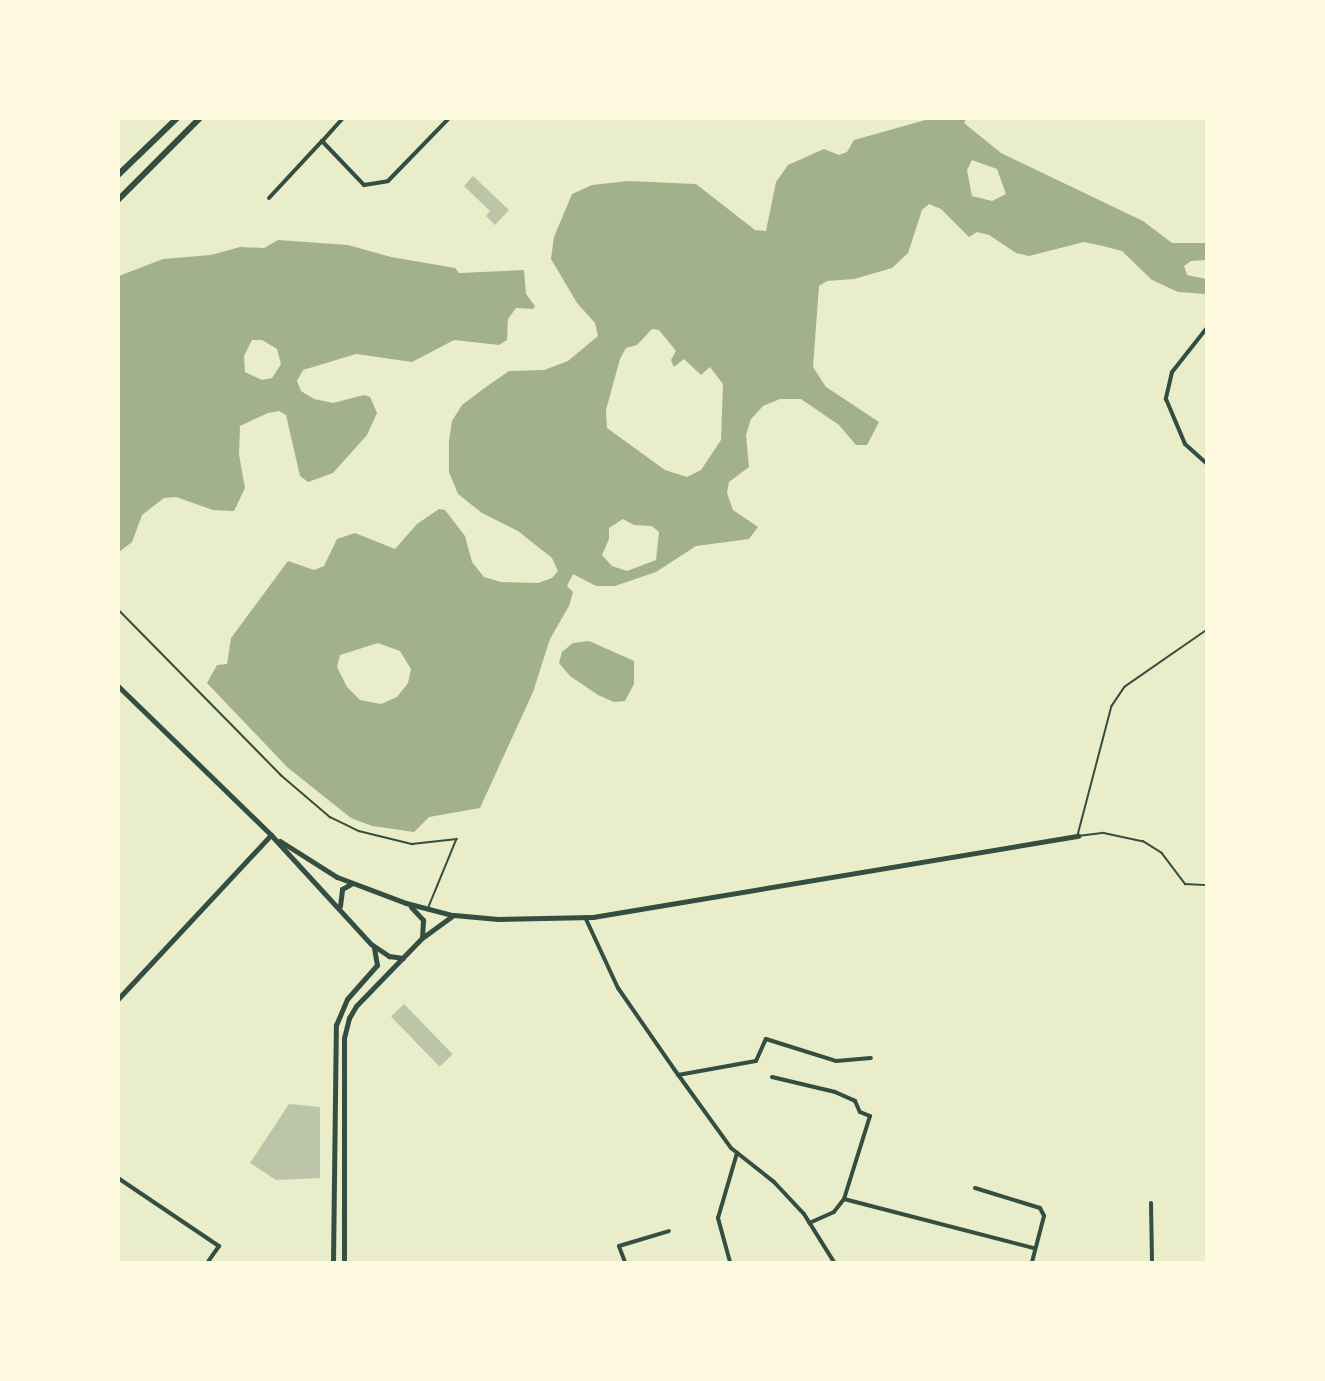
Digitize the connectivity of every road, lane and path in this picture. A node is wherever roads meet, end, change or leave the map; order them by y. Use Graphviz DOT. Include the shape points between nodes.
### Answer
graph roads {
  1 [pos="177,118"];
  2 [pos="200,118"];
  3 [pos="343,118"];
  4 [pos="449,118"];
  5 [pos="322,141"];
  6 [pos="118,175"];
  7 [pos="269,198"];
  8 [pos="118,200"];
  9 [pos="1206,328"];
  10 [pos="1206,463"];
  11 [pos="118,609"];
  12 [pos="1206,631"];
  13 [pos="118,686"];
  14 [pos="271,835"];
  15 [pos="1078,836"];
  16 [pos="356,885"];
  17 [pos="1206,885"];
  18 [pos="406,903"];
  19 [pos="340,906"];
  20 [pos="428,910"];
  21 [pos="454,915"];
  22 [pos="585,917"];
  23 [pos="422,938"];
  24 [pos="372,944"];
  25 [pos="404,958"];
  26 [pos="118,999"];
  27 [pos="871,1058"];
  28 [pos="678,1075"];
  29 [pos="772,1077"];
  30 [pos="737,1153"];
  31 [pos="118,1178"];
  32 [pos="975,1188"];
  33 [pos="844,1199"];
  34 [pos="1151,1203"];
  35 [pos="809,1223"];
  36 [pos="669,1231"];
  37 [pos="1034,1248"];
  38 [pos="208,1263"];
  39 [pos="333,1263"];
  40 [pos="344,1263"];
  41 [pos="625,1263"];
  42 [pos="730,1263"];
  43 [pos="834,1263"];
  44 [pos="1032,1263"];
  45 [pos="1152,1263"];
  1 -- 6 [label="main road"];
  2 -- 8 [label="main road"];
  3 -- 5 [label="street"];
  4 -- 5 [label="street" via="380,184 364,185"];
  5 -- 7 [label="street"];
  9 -- 10 [label="street" via="1172,372 1166,399 1185,444"];
  11 -- 20 [label="lane" via="282,775 330,817 359,831 412,844 457,839"];
  12 -- 15 [label="lane" via="1125,687 1112,706"];
  13 -- 14 [label="main road"];
  14 -- 16 [label="main road"];
  14 -- 19 [label="main road"];
  14 -- 26 [label="street"];
  15 -- 17 [label="lane" via="1104,833 1143,841 1162,853 1185,884"];
  15 -- 22 [label="street"];
  16 -- 18 [label="main road"];
  16 -- 19 [label="main road" via="344,885"];
  18 -- 20 [label="main road"];
  18 -- 23 [label="main road" via="423,920"];
  19 -- 24 [label="main road"];
  20 -- 21 [label="main road"];
  21 -- 22 [label="street" via="498,919"];
  21 -- 23 [label="main road"];
  22 -- 28 [label="street" via="618,988"];
  23 -- 25 [label="main road"];
  24 -- 25 [label="main road" via="389,956"];
  24 -- 39 [label="main road" via="377,965 347,999 336,1025"];
  25 -- 40 [label="main road" via="356,1005 344,1038"];
  27 -- 28 [label="street" via="836,1061 766,1039 756,1061"];
  28 -- 30 [label="street"];
  29 -- 33 [label="street" via="835,1092 855,1101 860,1112 870,1116"];
  30 -- 35 [label="street" via="774,1182"];
  30 -- 42 [label="street" via="718,1218"];
  31 -- 38 [label="street" via="219,1246"];
  32 -- 37 [label="street" via="1040,1208 1044,1216"];
  33 -- 35 [label="street" via="834,1212"];
  33 -- 37 [label="street"];
  34 -- 45 [label="street"];
  35 -- 43 [label="street"];
  36 -- 41 [label="street" via="619,1246"];
  37 -- 44 [label="street"];
}
